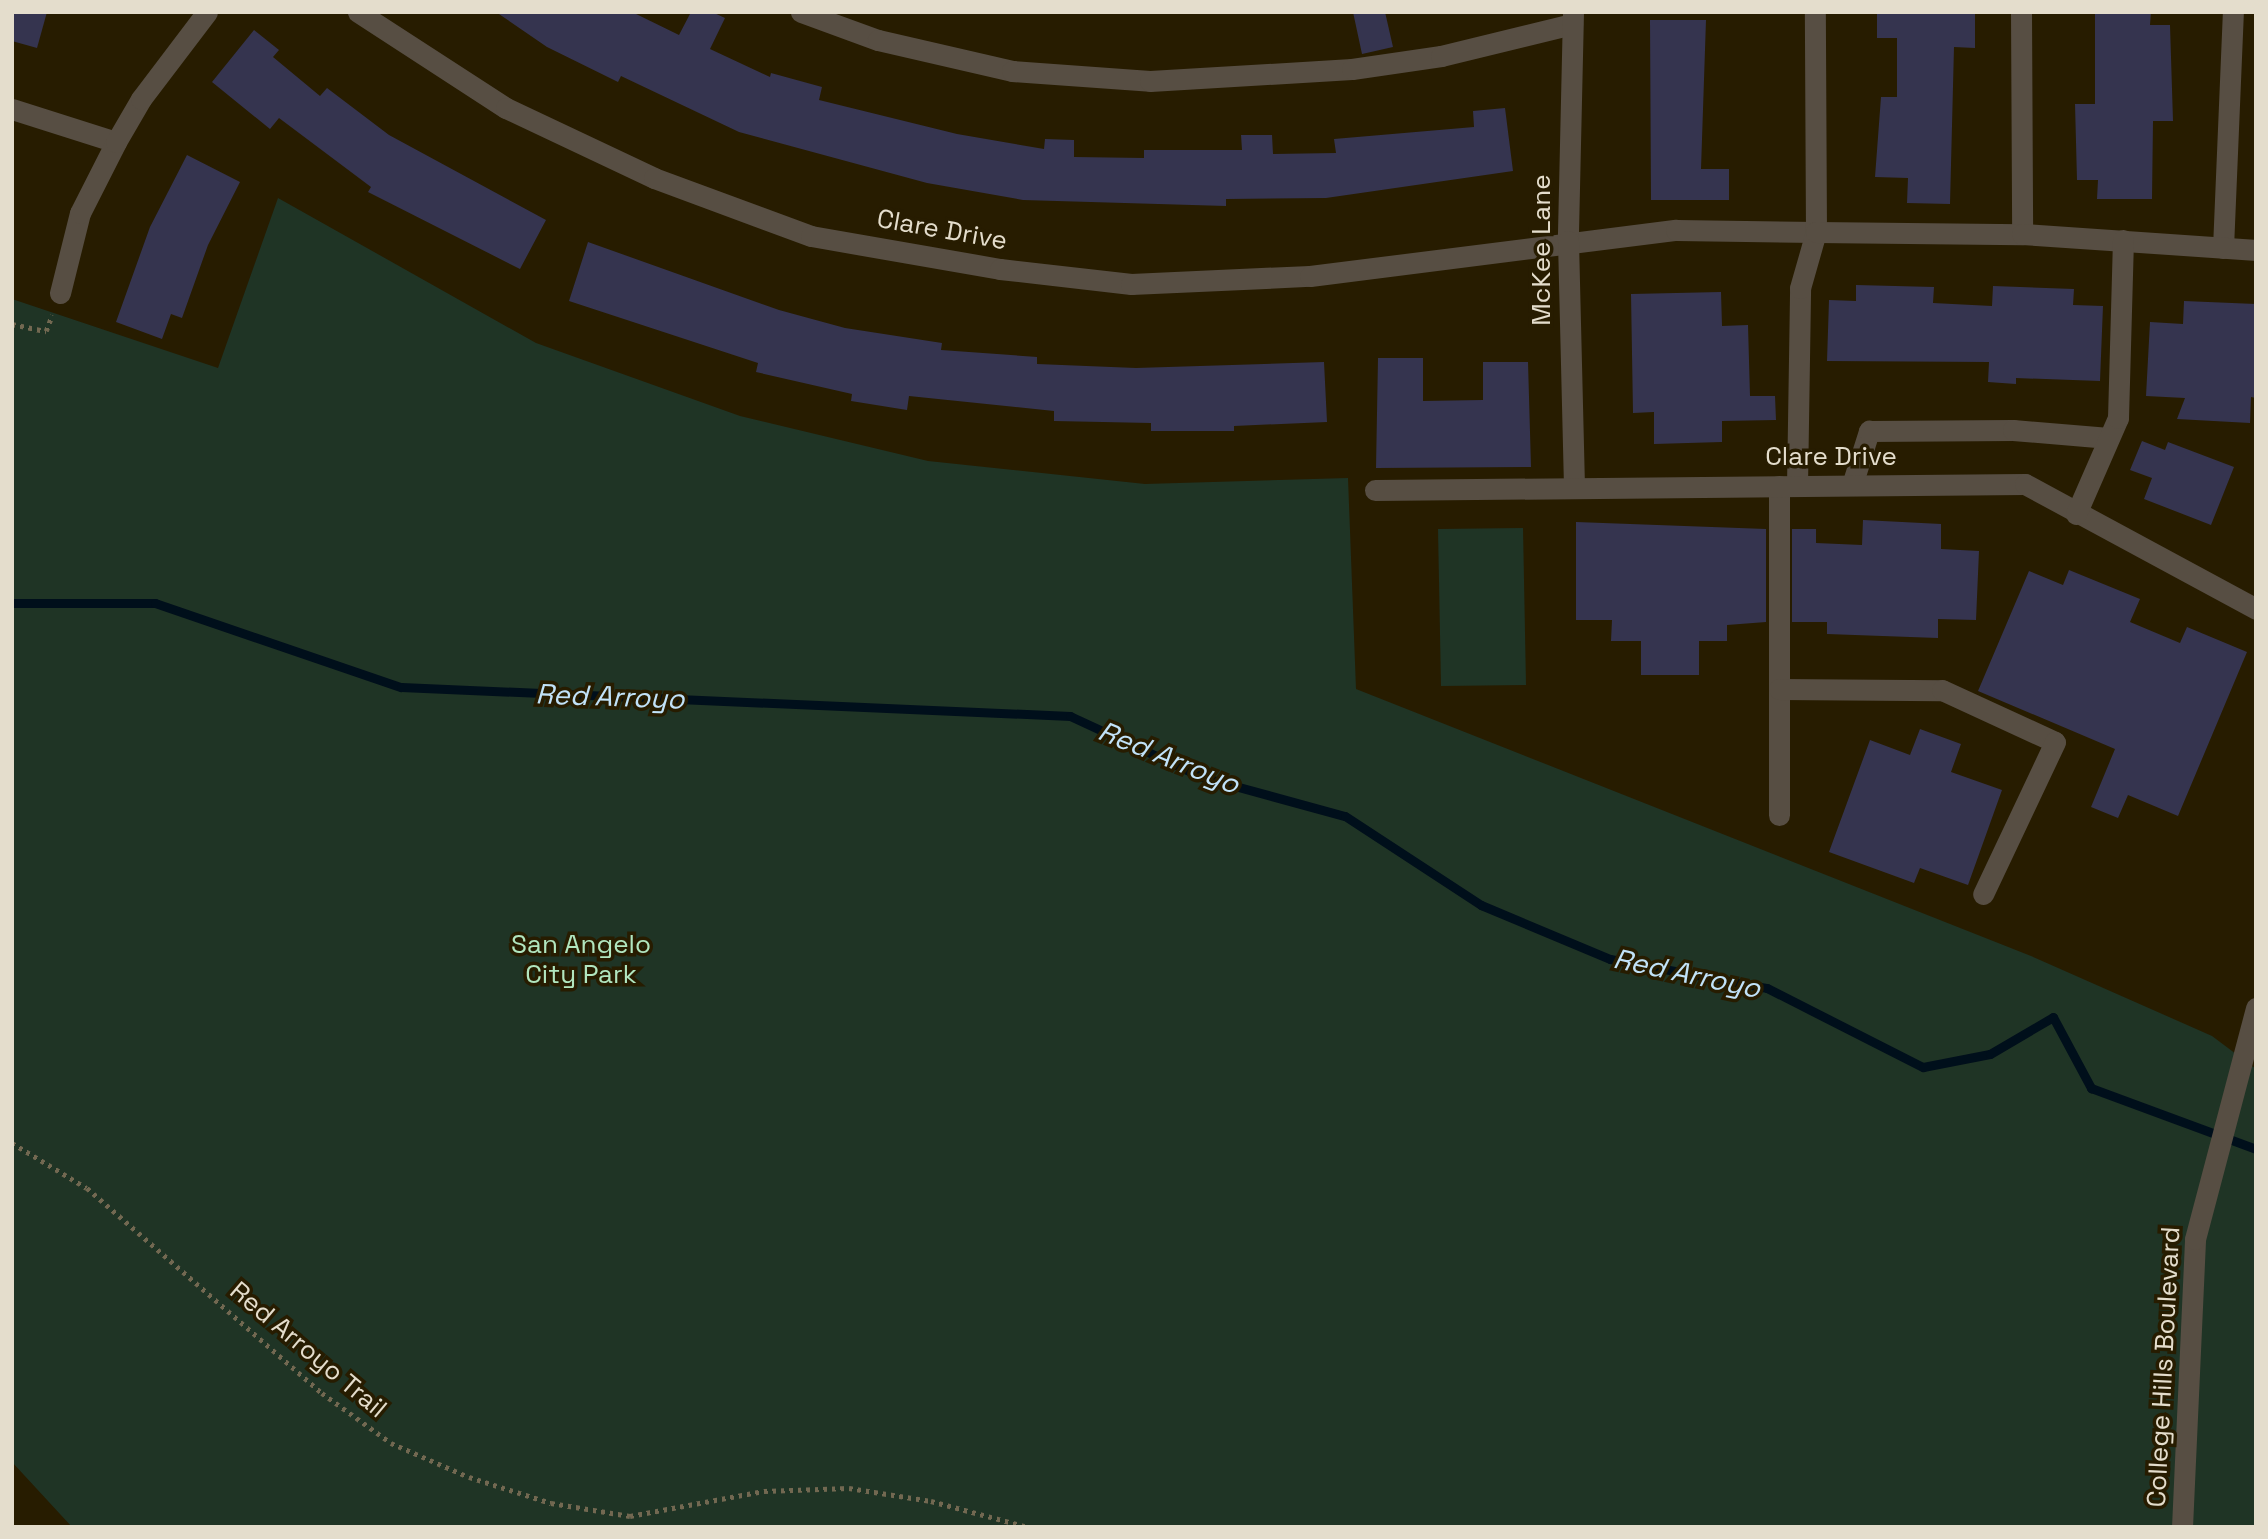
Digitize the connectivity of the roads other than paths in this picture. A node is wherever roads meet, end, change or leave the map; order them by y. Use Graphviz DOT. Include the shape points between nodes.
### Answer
graph roads {
  1 [pos="207,12"];
  2 [pos="358,12"];
  3 [pos="801,12"];
  4 [pos="1815,12"];
  5 [pos="2021,12"];
  6 [pos="2233,12"];
  7 [pos="1572,18"];
  8 [pos="12,109"];
  9 [pos="116,142"];
  10 [pos="1816,232"];
  11 [pos="2022,234"];
  12 [pos="2123,240"];
  13 [pos="1568,241"];
  14 [pos="2223,248"];
  15 [pos="2256,250"];
  16 [pos="60,293"];
  17 [pos="2109,438"];
  18 [pos="1852,485"];
  19 [pos="1788,486"];
  20 [pos="1574,488"];
  21 [pos="1375,490"];
  22 [pos="2076,514"];
  23 [pos="2254,603"];
  24 [pos="1779,689"];
  25 [pos="1779,815"];
  26 [pos="1983,894"];
  27 [pos="2256,1008"];
  28 [pos="2182,1527"];
  1 -- 9 [label="street" via="141,99"];
  2 -- 13 [label="street, Clare Drive" via="506,108 654,178 811,236 1000,269 1131,284 1310,276"];
  3 -- 7 [label="street" via="878,40 1012,71 1150,81 1352,69 1441,56"];
  4 -- 10 [label="street"];
  5 -- 11 [label="street"];
  6 -- 14 [label="street"];
  7 -- 13 [label="street, McKee Lane"];
  8 -- 9 [label="street"];
  9 -- 16 [label="street" via="80,213"];
  10 -- 11 [label="street, Clare Drive"];
  10 -- 13 [label="street, Clare Drive" via="1676,230"];
  10 -- 19 [label="street" via="1800,288"];
  11 -- 12 [label="street, Clare Drive"];
  12 -- 14 [label="street, Clare Drive"];
  12 -- 17 [label="street" via="2119,418"];
  13 -- 20 [label="street, McKee Lane"];
  14 -- 15 [label="street, Clare Drive"];
  17 -- 18 [label="street" via="2013,430 1869,431"];
  17 -- 22 [label="street"];
  18 -- 19 [label="street, Clare Drive"];
  18 -- 22 [label="street, Clare Drive" via="2025,484"];
  19 -- 20 [label="street, Clare Drive"];
  19 -- 24 [label="street"];
  20 -- 21 [label="street, Clare Drive"];
  22 -- 23 [label="street, Clare Drive"];
  24 -- 25 [label="street"];
  24 -- 26 [label="street" via="1942,690 2055,742"];
  27 -- 28 [label="street, College Hills Boulevard" via="2243,1043 2195,1240"];
}
